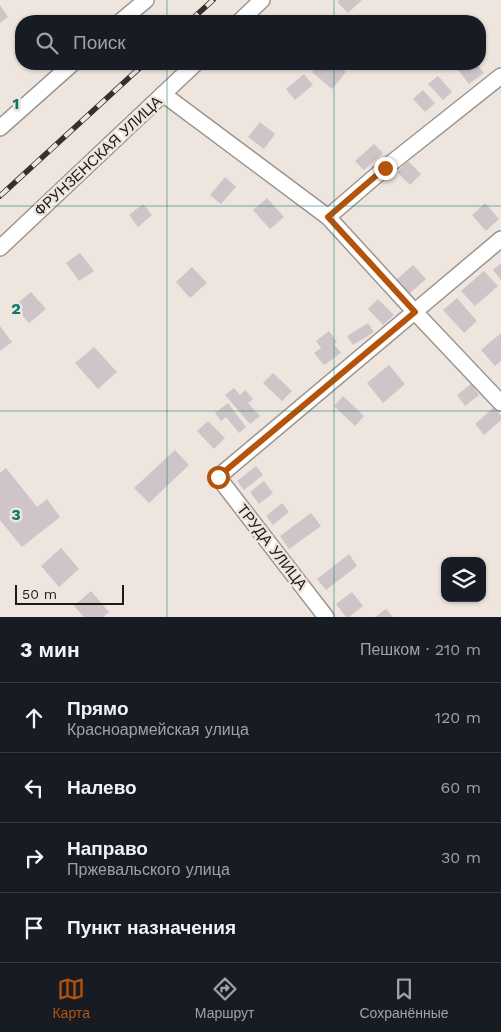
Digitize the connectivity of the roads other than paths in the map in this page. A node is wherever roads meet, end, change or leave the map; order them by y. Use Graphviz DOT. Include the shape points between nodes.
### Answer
graph roads {
  1 [pos="146,0"];
  2 [pos="262,0"];
  3 [pos="128,15"];
  4 [pos="246,15"];
  5 [pos="65,70"];
  6 [pos="189,70"];
  7 [pos="501,76"];
  8 [pos="163,94"];
  9 [pos="0,128"];
  10 [pos="328,217"];
  11 [pos="501,239"];
  12 [pos="0,248"];
  13 [pos="415,312"];
  14 [pos="501,403"];
  15 [pos="326,617"];
  1 -- 3 [label="street"];
  2 -- 4 [label="street"];
  5 -- 9 [label="street"];
  6 -- 8 [label="street, ФРУНЗЕНСКАЯ УЛИЦА"];
  7 -- 10 [label="street"];
  8 -- 10 [label="street"];
  8 -- 12 [label="street, ФРУНЗЕНСКАЯ УЛИЦА"];
  10 -- 13 [label="street"];
  11 -- 13 [label="street"];
  13 -- 14 [label="street"];
  13 -- 15 [label="street, ТРУДА УЛИЦА" via="218,477"];
}
